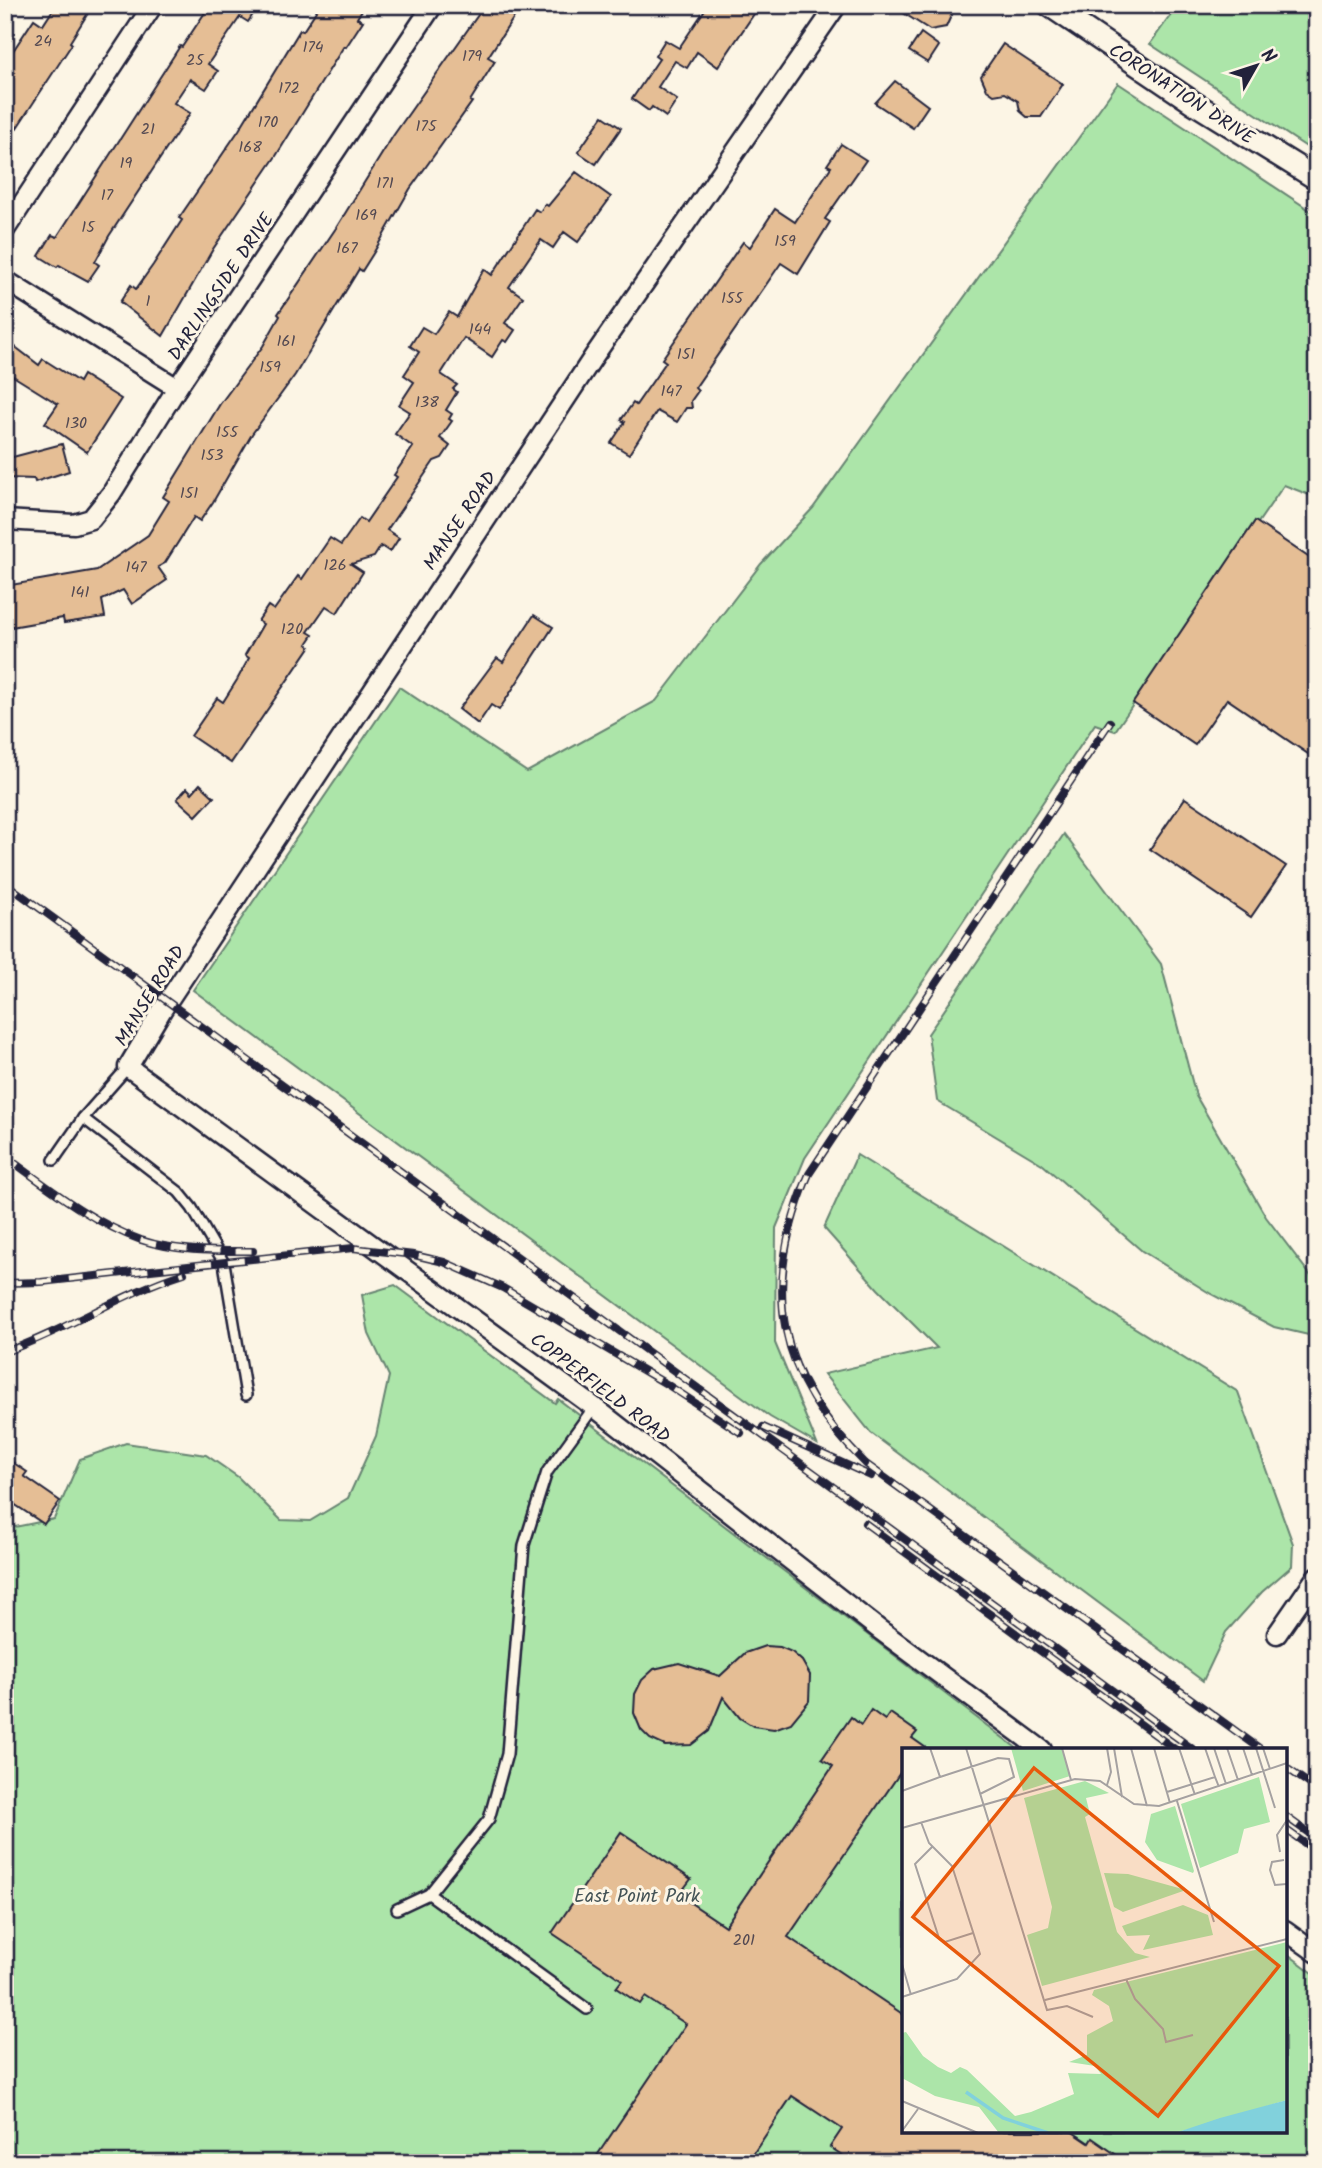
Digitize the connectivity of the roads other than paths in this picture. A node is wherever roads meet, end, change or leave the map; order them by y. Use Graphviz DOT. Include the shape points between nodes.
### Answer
graph roads {
  1 [pos="153,5"];
  2 [pos="433,5"];
  3 [pos="837,5"];
  4 [pos="1049,5"];
  5 [pos="1317,179"];
  6 [pos="5,230"];
  7 [pos="5,280"];
  8 [pos="177,388"];
  9 [pos="5,520"];
  10 [pos="128,1067"];
  11 [pos="83,1118"];
  12 [pos="54,1160"];
  13 [pos="246,1395"];
  14 [pos="594,1406"];
  15 [pos="1317,1576"];
  16 [pos="1277,1634"];
  17 [pos="1039,1748"];
  18 [pos="429,1894"];
  19 [pos="397,1909"];
  20 [pos="1287,1931"];
  21 [pos="1317,1953"];
  22 [pos="587,2009"];
  1 -- 6 [label="street"];
  2 -- 8 [label="street, DARLINGSIDE DRIVE"];
  3 -- 10 [label="street, MANSE ROAD" via="586,367"];
  4 -- 5 [label="street, CORONATION DRIVE"];
  7 -- 8 [label="street"];
  8 -- 9 [label="street, DARLINGSIDE DRIVE" via="111,495 91,519 57,525"];
  10 -- 11 [label="lane"];
  10 -- 14 [label="street, COPPERFIELD ROAD"];
  11 -- 12 [label="lane"];
  11 -- 13 [label="lane" via="179,1192 192,1208 224,1264"];
  14 -- 17 [label="street, COPPERFIELD ROAD"];
  14 -- 18 [label="lane" via="547,1472 524,1545 507,1754 489,1819"];
  15 -- 16 [label="street"];
  18 -- 19 [label="lane"];
  18 -- 22 [label="lane"];
  20 -- 21 [label="street"];
}
